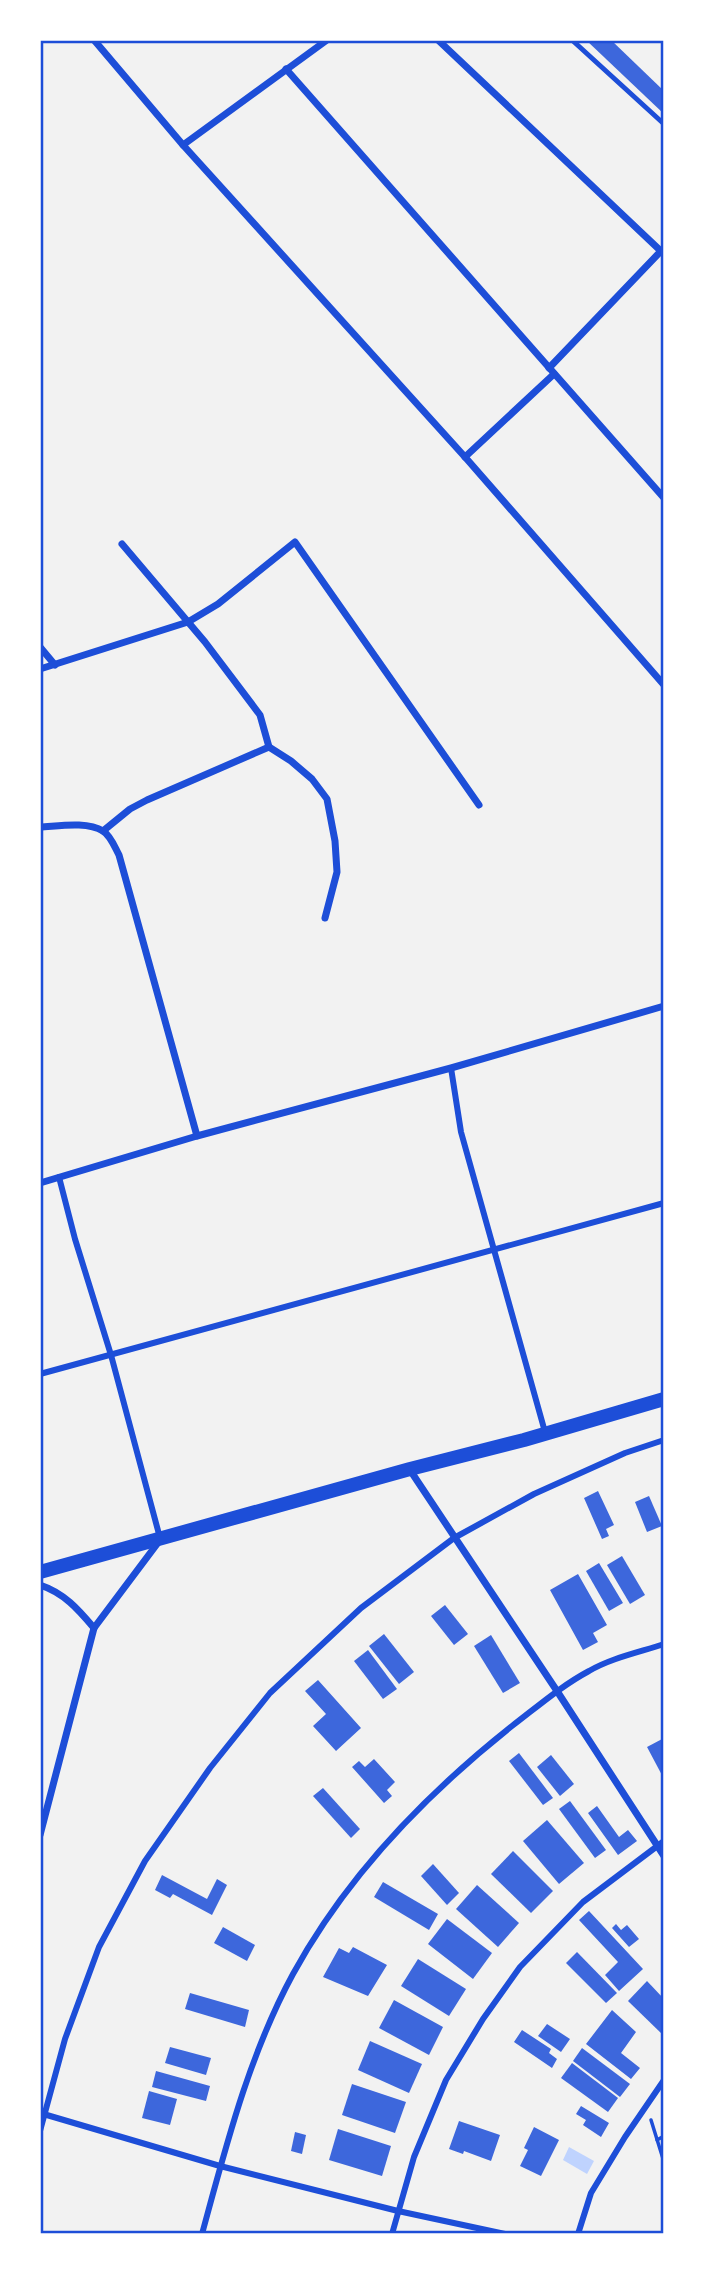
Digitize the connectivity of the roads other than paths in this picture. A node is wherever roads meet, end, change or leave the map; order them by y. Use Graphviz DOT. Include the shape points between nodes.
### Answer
graph roads {
  1 [pos="94,40"];
  2 [pos="327,40"];
  3 [pos="438,40"];
  4 [pos="572,40"];
  5 [pos="286,69"];
  6 [pos="664,124"];
  7 [pos="183,145"];
  8 [pos="662,253"];
  9 [pos="552,371"];
  10 [pos="465,457"];
  11 [pos="664,498"];
  12 [pos="122,544"];
  13 [pos="188,622"];
  14 [pos="40,647"];
  15 [pos="55,665"];
  16 [pos="40,669"];
  17 [pos="664,685"];
  18 [pos="269,747"];
  19 [pos="479,805"];
  20 [pos="40,827"];
  21 [pos="103,831"];
  22 [pos="325,918"];
  23 [pos="664,1006"];
  24 [pos="451,1068"];
  25 [pos="197,1136"];
  26 [pos="59,1177"];
  27 [pos="40,1183"];
  28 [pos="664,1203"];
  29 [pos="494,1250"];
  30 [pos="111,1355"];
  31 [pos="40,1374"];
  32 [pos="664,1399"];
  33 [pos="545,1434"];
  34 [pos="664,1440"];
  35 [pos="410,1469"];
  36 [pos="454,1538"];
  37 [pos="160,1540"];
  38 [pos="40,1572"];
  39 [pos="40,1585"];
  40 [pos="94,1628"];
  41 [pos="664,1644"];
  42 [pos="557,1691"];
  43 [pos="40,1835"];
  44 [pos="660,1843"];
  45 [pos="664,1856"];
  46 [pos="664,2080"];
  47 [pos="43,2114"];
  48 [pos="40,2131"];
  49 [pos="220,2166"];
  50 [pos="398,2211"];
  51 [pos="202,2234"];
  52 [pos="392,2234"];
  53 [pos="505,2234"];
  54 [pos="578,2234"];
  1 -- 7 [label="street"];
  2 -- 5 [label="street"];
  3 -- 8 [label="street"];
  4 -- 6 [label="lane"];
  5 -- 7 [label="street"];
  5 -- 9 [label="street"];
  7 -- 10 [label="street"];
  8 -- 9 [label="street"];
  9 -- 10 [label="street"];
  9 -- 11 [label="street"];
  10 -- 17 [label="street"];
  12 -- 13 [label="street"];
  13 -- 15 [label="street"];
  13 -- 18 [label="street" via="260,715"];
  13 -- 19 [label="street" via="218,604 295,542"];
  14 -- 15 [label="street"];
  15 -- 16 [label="street"];
  18 -- 21 [label="street" via="130,809"];
  18 -- 22 [label="street" via="312,779 327,799 337,872"];
  20 -- 21 [label="street" via="85,826"];
  21 -- 25 [label="street" via="119,855"];
  23 -- 24 [label="street"];
  24 -- 25 [label="street"];
  24 -- 29 [label="street" via="461,1132"];
  25 -- 26 [label="street"];
  26 -- 27 [label="street"];
  26 -- 30 [label="street"];
  28 -- 29 [label="street"];
  29 -- 30 [label="street"];
  29 -- 33 [label="street"];
  30 -- 31 [label="street"];
  30 -- 37 [label="street"];
  32 -- 33 [label="main road"];
  33 -- 35 [label="main road"];
  34 -- 36 [label="street" via="625,1452 534,1494"];
  35 -- 36 [label="street"];
  35 -- 37 [label="main road"];
  36 -- 42 [label="street"];
  36 -- 47 [label="street" via="361,1608 270,1693 210,1768 145,1861 99,1947"];
  37 -- 38 [label="main road"];
  37 -- 40 [label="street"];
  39 -- 40 [label="street" via="75,1604"];
  40 -- 43 [label="street"];
  41 -- 42 [label="street" via="592,1669"];
  42 -- 44 [label="street"];
  42 -- 49 [label="street" via="485,1748 390,1836 337,1904 293,1974 258,2050"];
  44 -- 45 [label="street"];
  44 -- 50 [label="street" via="583,1902 520,1967 483,2018 446,2080 414,2157"];
  46 -- 54 [label="street" via="591,2193"];
  47 -- 48 [label="street"];
  47 -- 49 [label="street"];
  49 -- 50 [label="street"];
  49 -- 51 [label="street"];
  50 -- 52 [label="street"];
  50 -- 53 [label="street"];
}
